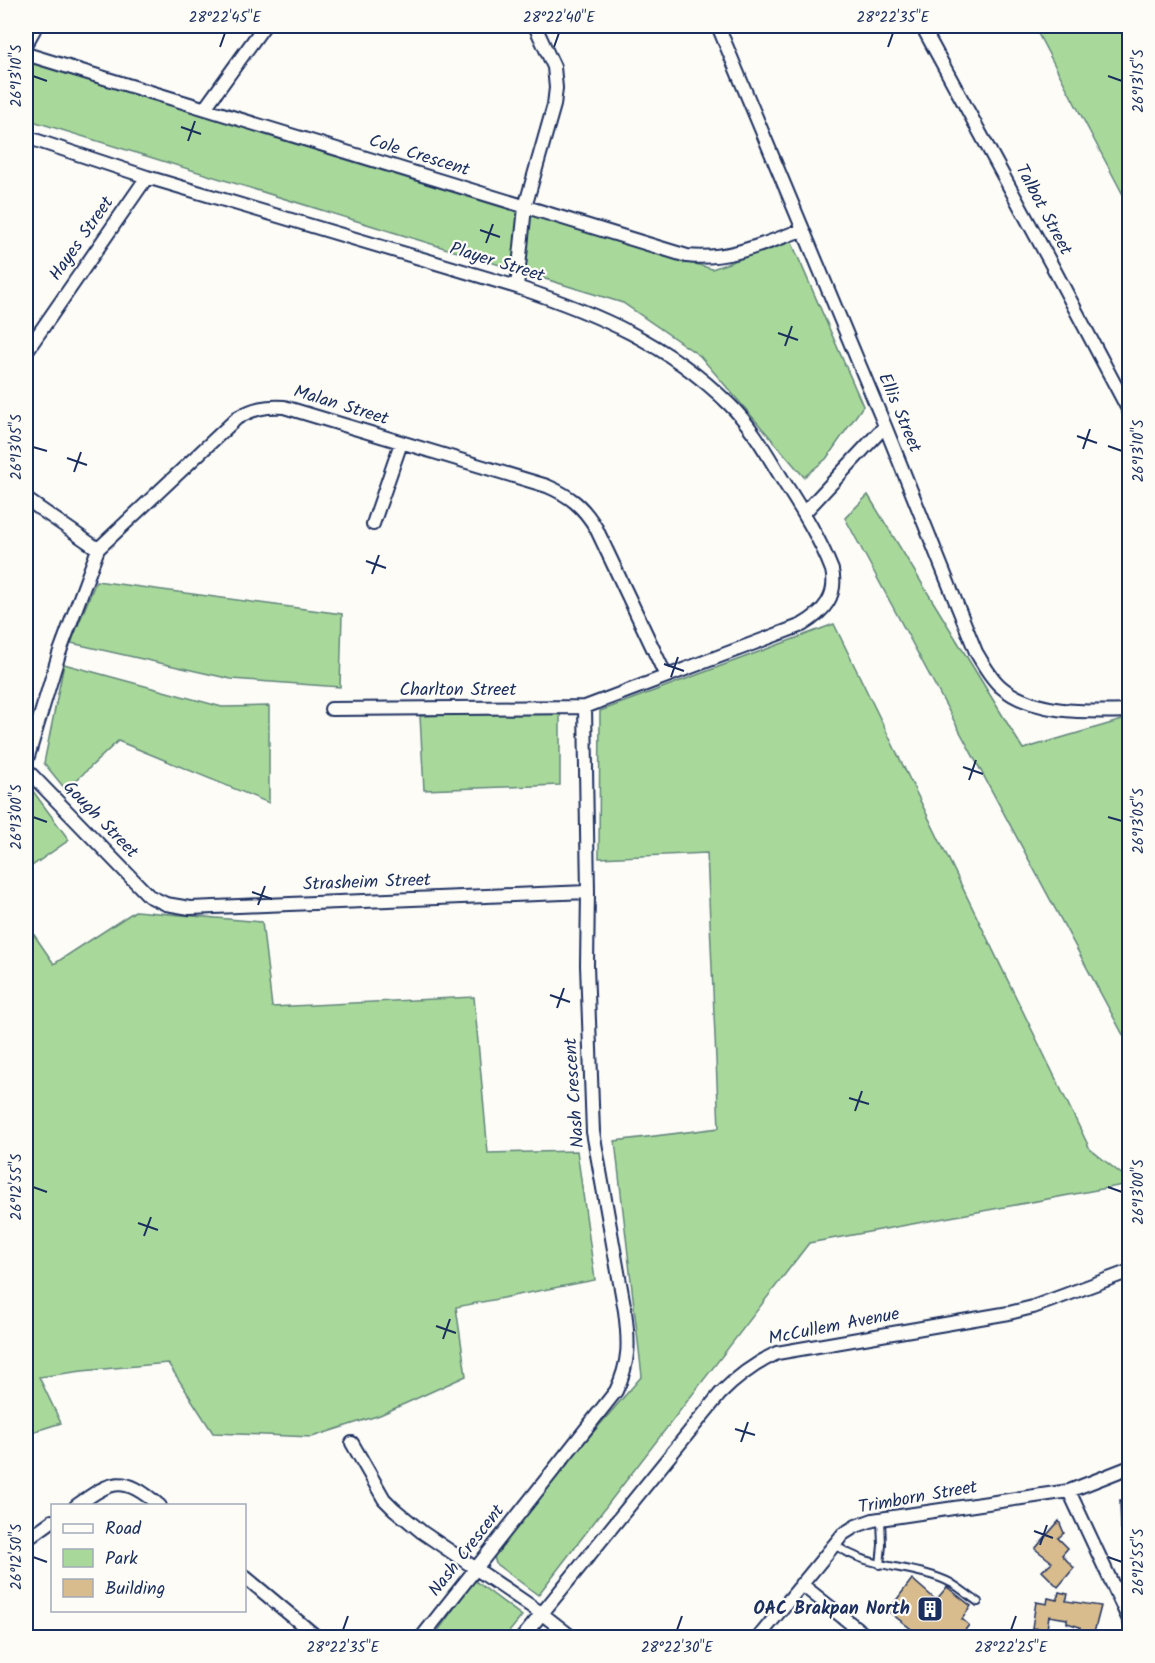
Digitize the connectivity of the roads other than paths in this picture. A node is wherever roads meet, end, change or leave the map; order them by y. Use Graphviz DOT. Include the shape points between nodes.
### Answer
graph roads {
  1 [pos="36,26"];
  2 [pos="264,26"];
  3 [pos="535,26"];
  4 [pos="718,26"];
  5 [pos="922,26"];
  6 [pos="26,44"];
  7 [pos="26,54"];
  8 [pos="205,108"];
  9 [pos="26,137"];
  10 [pos="147,177"];
  11 [pos="525,207"];
  12 [pos="802,230"];
  13 [pos="517,287"];
  14 [pos="26,352"];
  15 [pos="1130,413"];
  16 [pos="885,426"];
  17 [pos="401,443"];
  18 [pos="26,499"];
  19 [pos="804,513"];
  20 [pos="373,524"];
  21 [pos="98,549"];
  22 [pos="666,676"];
  23 [pos="585,707"];
  24 [pos="331,709"];
  25 [pos="1130,711"];
  26 [pos="26,763"];
  27 [pos="26,769"];
  28 [pos="588,892"];
  29 [pos="148,896"];
  30 [pos="1130,1271"];
  31 [pos="352,1443"];
  32 [pos="1130,1467"];
  33 [pos="1069,1491"];
  34 [pos="79,1504"];
  35 [pos="158,1504"];
  36 [pos="881,1519"];
  37 [pos="51,1522"];
  38 [pos="26,1540"];
  39 [pos="834,1544"];
  40 [pos="880,1564"];
  41 [pos="476,1568"];
  42 [pos="246,1578"];
  43 [pos="801,1584"];
  44 [pos="978,1602"];
  45 [pos="541,1613"];
  46 [pos="1130,1622"];
  47 [pos="318,1638"];
  48 [pos="421,1638"];
  49 [pos="522,1638"];
  50 [pos="573,1638"];
  51 [pos="758,1638"];
  52 [pos="869,1638"];
  1 -- 6 [label="street"];
  2 -- 8 [label="street"];
  3 -- 11 [label="street" via="554,67 556,88"];
  4 -- 12 [label="street, Ellis Street"];
  5 -- 15 [label="street, Talbot Street"];
  7 -- 8 [label="street, Cole Crescent"];
  8 -- 11 [label="street, Cole Crescent"];
  9 -- 10 [label="street, Player Street"];
  10 -- 13 [label="street, Player Street"];
  10 -- 14 [label="street, Hayes Street"];
  11 -- 12 [label="street, Cole Crescent" via="698,257 731,254"];
  11 -- 13 [label="street"];
  12 -- 16 [label="street, Ellis Street"];
  13 -- 19 [label="street, Player Street" via="625,328 676,360 730,405"];
  16 -- 19 [label="street"];
  16 -- 25 [label="street, Ellis Street" via="976,652 999,686 1026,701 1051,708"];
  17 -- 20 [label="street"];
  17 -- 21 [label="street, Malan Street" via="284,407 252,409 221,432"];
  17 -- 22 [label="street, Malan Street" via="547,486 576,501 596,528"];
  18 -- 21 [label="street"];
  19 -- 22 [label="street, Player Street" via="834,580 834,591 821,612 802,625"];
  21 -- 26 [label="street, Malan Street" via="59,654"];
  22 -- 23 [label="street"];
  23 -- 24 [label="street, Charlton Street"];
  23 -- 28 [label="street, Nash Crescent"];
  27 -- 29 [label="street, Gough Street"];
  28 -- 29 [label="street, Strasheim Street" via="190,908"];
  28 -- 41 [label="street, Nash Crescent" via="593,1132 625,1311 628,1360 616,1390"];
  30 -- 45 [label="street, McCullem Avenue" via="1017,1311 777,1353 757,1362 720,1394"];
  31 -- 41 [label="street" via="384,1499 422,1532"];
  32 -- 33 [label="street, Trimborn Street"];
  33 -- 36 [label="street, Trimborn Street"];
  33 -- 46 [label="street"];
  34 -- 35 [label="street" via="116,1483 131,1485"];
  36 -- 39 [label="street, Trimborn Street" via="856,1526"];
  36 -- 40 [label="lane"];
  37 -- 38 [label="street"];
  39 -- 40 [label="lane" via="857,1558"];
  39 -- 43 [label="street, Trimborn Street"];
  40 -- 44 [label="lane" via="950,1583"];
  41 -- 45 [label="street"];
  41 -- 48 [label="street, Nash Crescent"];
  42 -- 47 [label="street"];
  43 -- 51 [label="street, Trimborn Street"];
  43 -- 52 [label="street"];
  45 -- 49 [label="street, McCullem Avenue"];
  45 -- 50 [label="street"];
}
